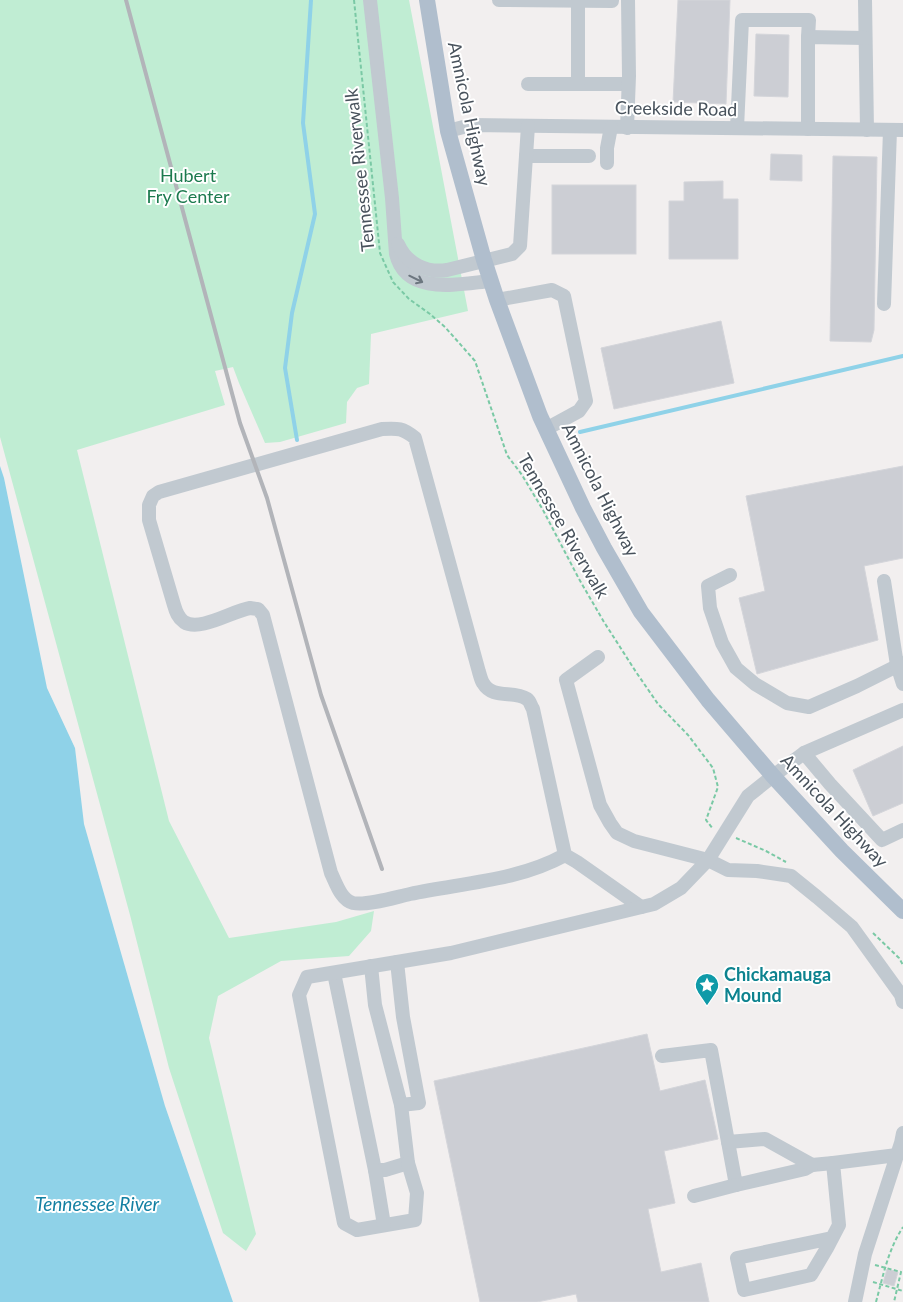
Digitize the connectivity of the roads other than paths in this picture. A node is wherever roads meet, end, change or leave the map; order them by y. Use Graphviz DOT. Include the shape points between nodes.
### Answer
graph roads {
  1 [pos="370,0"];
  2 [pos="427,0"];
  3 [pos="499,0"];
  4 [pos="628,0"];
  5 [pos="865,0"];
  6 [pos="578,1"];
  7 [pos="612,1"];
  8 [pos="808,37"];
  9 [pos="865,38"];
  10 [pos="528,84"];
  11 [pos="578,84"];
  12 [pos="628,84"];
  13 [pos="528,126"];
  14 [pos="611,127"];
  15 [pos="627,128"];
  16 [pos="737,128"];
  17 [pos="808,129"];
  18 [pos="867,130"];
  19 [pos="896,130"];
  20 [pos="448,131"];
  21 [pos="526,156"];
  22 [pos="589,156"];
  23 [pos="607,163"];
  24 [pos="395,239"];
  25 [pos="484,260"];
  26 [pos="490,281"];
  27 [pos="497,300"];
  28 [pos="884,304"];
  29 [pos="546,429"];
  30 [pos="730,575"];
  31 [pos="884,581"];
  32 [pos="598,657"];
  33 [pos="900,664"];
  34 [pos="903,684"];
  35 [pos="903,710"];
  36 [pos="804,753"];
  37 [pos="773,776"];
  38 [pos="903,830"];
  39 [pos="565,855"];
  40 [pos="708,860"];
  41 [pos="641,907"];
  42 [pos="903,911"];
  43 [pos="397,962"];
  44 [pos="371,966"];
  45 [pos="334,973"];
  46 [pos="903,1002"];
  47 [pos="662,1056"];
  48 [pos="401,1105"];
  49 [pos="903,1133"];
  50 [pos="728,1142"];
  51 [pos="897,1155"];
  52 [pos="408,1162"];
  53 [pos="833,1163"];
  54 [pos="812,1164"];
  55 [pos="375,1170"];
  56 [pos="736,1185"];
  57 [pos="694,1196"];
  58 [pos="384,1225"];
  59 [pos="832,1238"];
  60 [pos="745,1296"];
  61 [pos="854,1302"];
  1 -- 24 [label="street"];
  2 -- 20 [label="main road, Amnicola Highway"];
  3 -- 6 [label="street"];
  4 -- 12 [label="street"];
  5 -- 9 [label="street"];
  6 -- 7 [label="street"];
  6 -- 11 [label="street"];
  8 -- 9 [label="street"];
  8 -- 16 [label="street" via="809,20 742,20"];
  8 -- 17 [label="street"];
  9 -- 18 [label="street"];
  10 -- 11 [label="street"];
  11 -- 12 [label="street"];
  12 -- 15 [label="street"];
  13 -- 14 [label="street, Creekside Road"];
  13 -- 20 [label="street, Creekside Road" via="471,125"];
  13 -- 21 [label="street"];
  14 -- 15 [label="street, Creekside Road"];
  14 -- 23 [label="street"];
  15 -- 16 [label="street, Creekside Road"];
  16 -- 17 [label="street, Creekside Road"];
  17 -- 18 [label="street, Creekside Road"];
  18 -- 19 [label="street, Creekside Road"];
  19 -- 28 [label="street"];
  20 -- 25 [label="main road, Amnicola Highway"];
  21 -- 22 [label="street"];
  21 -- 25 [label="street" via="520,246 512,254"];
  24 -- 25 [label="street" via="411,262 436,272"];
  24 -- 26 [label="street, one-way" via="398,262 405,272 420,281 439,285"];
  25 -- 26 [label="main road, Amnicola Highway"];
  26 -- 27 [label="main road, Amnicola Highway"];
  27 -- 29 [label="main road, Amnicola Highway"];
  27 -- 29 [label="street" via="552,290 564,296 586,401 579,411"];
  29 -- 37 [label="main road, Amnicola Highway" via="583,508 641,612 708,700"];
  30 -- 33 [label="street" via="708,586 710,608 722,642 736,668 786,703 809,707"];
  31 -- 33 [label="street"];
  32 -- 40 [label="street" via="566,680 604,814 624,837"];
  33 -- 34 [label="street"];
  35 -- 36 [label="street"];
  36 -- 37 [label="street"];
  36 -- 38 [label="street" via="882,840"];
  37 -- 40 [label="street" via="748,796"];
  37 -- 42 [label="main road, Amnicola Highway"];
  39 -- 39 [label="street" via="533,709 528,700 517,695 492,692 483,684 478,672 415,438 398,428 382,430 153,496 148,504 149,520 180,619 200,624 250,608 258,609 262,615 331,873 346,899 353,903 374,902 486,881 528,871"];
  39 -- 41 [label="street"];
  40 -- 41 [label="street" via="681,888 654,904"];
  40 -- 46 [label="street" via="728,870 791,876 852,928"];
  41 -- 43 [label="street" via="451,953"];
  43 -- 44 [label="street"];
  43 -- 48 [label="street" via="403,1017 419,1103"];
  44 -- 45 [label="street"];
  44 -- 48 [label="street" via="375,1005"];
  45 -- 55 [label="street"];
  45 -- 58 [label="street" via="307,977 299,995 344,1223 357,1230"];
  47 -- 50 [label="street" via="710,1050"];
  48 -- 52 [label="street"];
  49 -- 51 [label="street"];
  50 -- 54 [label="street" via="765,1139"];
  50 -- 56 [label="street"];
  51 -- 53 [label="street"];
  51 -- 61 [label="street" via="865,1254"];
  52 -- 55 [label="street"];
  52 -- 58 [label="street" via="417,1192 415,1220"];
  53 -- 54 [label="street"];
  53 -- 59 [label="street" via="839,1225"];
  54 -- 56 [label="street" via="804,1169"];
  55 -- 58 [label="street"];
  56 -- 57 [label="street"];
  59 -- 60 [label="street" via="811,1274"];
  59 -- 60 [label="street" via="738,1258"];
}
